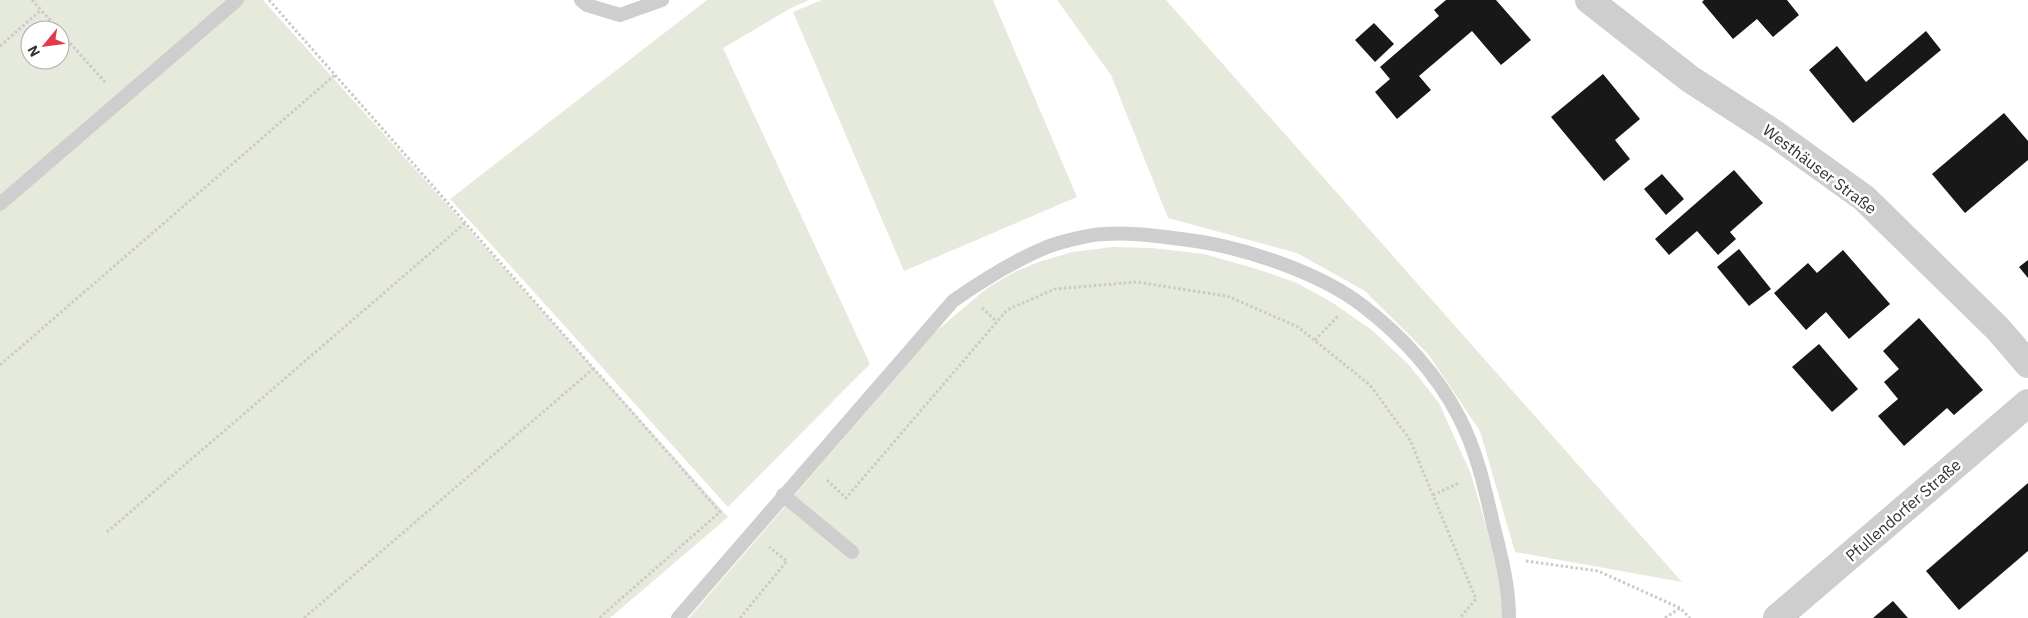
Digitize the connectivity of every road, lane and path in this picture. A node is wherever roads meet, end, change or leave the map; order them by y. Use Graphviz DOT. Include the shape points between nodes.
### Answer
graph roads {
  1 [pos="32,0"];
  2 [pos="237,0"];
  3 [pos="269,0"];
  4 [pos="582,0"];
  5 [pos="662,0"];
  6 [pos="1589,0"];
  7 [pos="41,10"];
  8 [pos="50,20"];
  9 [pos="70,43"];
  10 [pos="0,46"];
  11 [pos="335,75"];
  12 [pos="120,100"];
  13 [pos="0,204"];
  14 [pos="465,223"];
  15 [pos="1354,299"];
  16 [pos="1315,340"];
  17 [pos="2028,364"];
  18 [pos="0,365"];
  19 [pos="593,369"];
  20 [pos="2028,403"];
  21 [pos="810,464"];
  22 [pos="1480,473"];
  23 [pos="783,495"];
  24 [pos="1433,495"];
  25 [pos="106,532"];
  26 [pos="751,532"];
  27 [pos="852,552"];
  28 [pos="1501,557"];
  29 [pos="1680,608"];
  30 [pos="304,618"];
  31 [pos="599,618"];
  32 [pos="678,618"];
  33 [pos="740,618"];
  34 [pos="1460,618"];
  35 [pos="1509,618"];
  36 [pos="1666,618"];
  37 [pos="1690,618"];
  38 [pos="1777,618"];
  1 -- 7 [label="path"];
  2 -- 12 [label="lane"];
  3 -- 11 [label="path"];
  4 -- 5 [label="lane" via="587,5 620,15"];
  6 -- 17 [label="street, Westhäuser Straße" via="1690,79 1775,134 1864,198 1998,329"];
  7 -- 8 [label="path"];
  7 -- 10 [label="path"];
  9 -- 12 [label="path"];
  11 -- 14 [label="path"];
  11 -- 18 [label="path"];
  12 -- 13 [label="lane"];
  14 -- 19 [label="path"];
  14 -- 25 [label="path"];
  15 -- 16 [label="path"];
  15 -- 21 [label="lane" via="1298,270 1209,242 1104,234 1048,247 992,274 953,301"];
  15 -- 22 [label="lane" via="1404,342 1440,386 1460,418"];
  16 -- 21 [label="path" via="1298,326 1227,296 1138,282 1055,288 1007,310 846,498"];
  16 -- 24 [label="path" via="1370,384 1410,440"];
  19 -- 30 [label="path"];
  19 -- 31 [label="path" via="720,512"];
  20 -- 38 [label="street, Pfullendorfer Straße"];
  21 -- 23 [label="lane"];
  22 -- 24 [label="path"];
  22 -- 28 [label="lane"];
  23 -- 26 [label="lane"];
  23 -- 27 [label="lane"];
  24 -- 34 [label="path" via="1476,599"];
  26 -- 32 [label="lane"];
  26 -- 33 [label="path" via="787,561"];
  28 -- 29 [label="path" via="1598,571"];
  28 -- 35 [label="lane" via="1509,597"];
  29 -- 36 [label="path"];
  29 -- 37 [label="path"];
}
